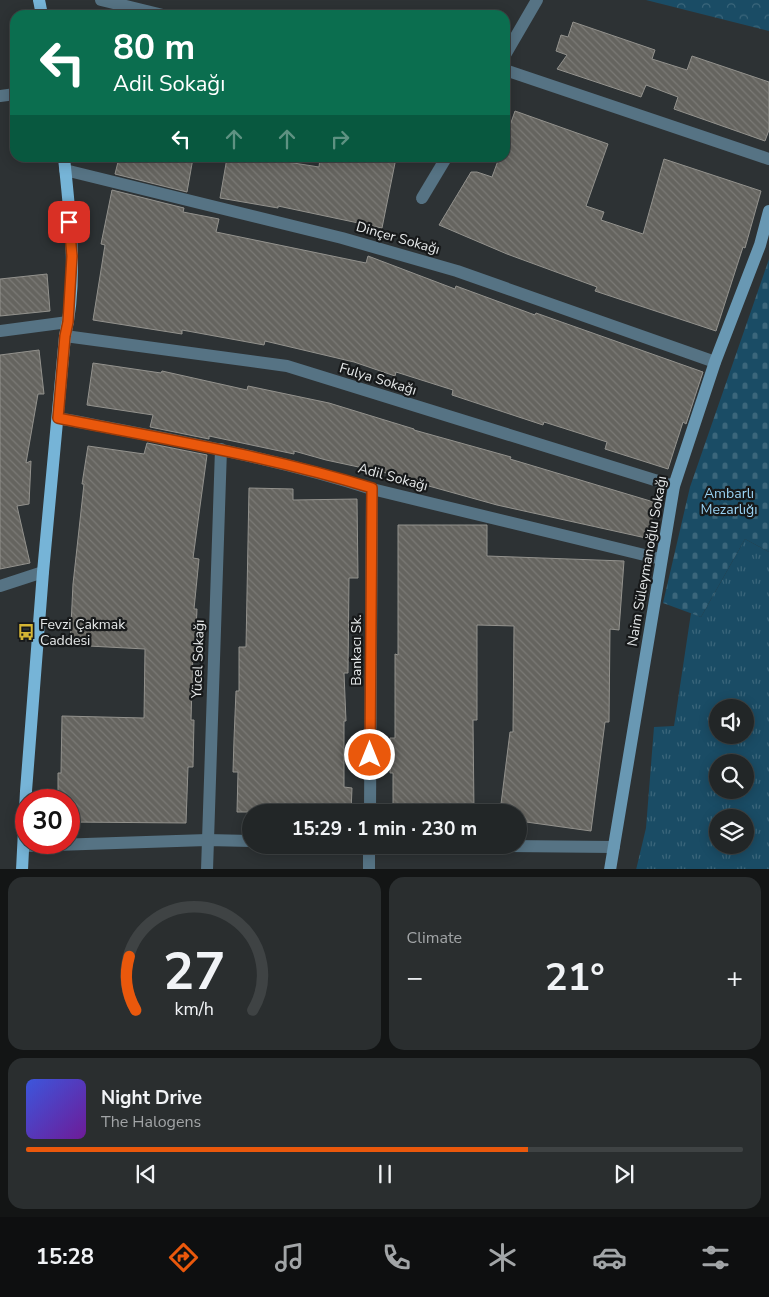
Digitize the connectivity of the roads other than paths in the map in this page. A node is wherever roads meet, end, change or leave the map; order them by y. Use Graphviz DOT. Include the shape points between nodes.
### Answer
graph roads {
  1 [pos="102,0"];
  2 [pos="537,0"];
  3 [pos="143,10"];
  4 [pos="510,46"];
  5 [pos="510,72"];
  6 [pos="769,159"];
  7 [pos="444,162"];
  8 [pos="65,164"];
  9 [pos="422,198"];
  10 [pos="769,211"];
  11 [pos="68,322"];
  12 [pos="0,331"];
  13 [pos="65,336"];
  14 [pos="715,362"];
  15 [pos="58,418"];
  16 [pos="221,449"];
  17 [pos="674,486"];
  18 [pos="372,488"];
  19 [pos="661,559"];
  20 [pos="43,572"];
  21 [pos="0,586"];
  22 [pos="26,789"];
  23 [pos="370,804"];
  24 [pos="207,840"];
  25 [pos="242,841"];
  26 [pos="80,844"];
  27 [pos="527,846"];
  28 [pos="614,847"];
  29 [pos="23,854"];
  30 [pos="370,854"];
  31 [pos="22,869"];
  32 [pos="207,869"];
  33 [pos="369,869"];
  34 [pos="610,869"];
  1 -- 3 [label="street"];
  2 -- 4 [label="street"];
  5 -- 6 [label="street"];
  7 -- 9 [label="street"];
  8 -- 11 [label="main road" via="72,256"];
  8 -- 14 [label="street, Dinçer Sokağı" via="457,271"];
  10 -- 14 [label="main road, Naim Süleymanoğlu Sokağı" via="760,245"];
  11 -- 12 [label="street"];
  11 -- 13 [label="main road"];
  13 -- 15 [label="main road"];
  13 -- 17 [label="street, Fulya Sokağı" via="288,366"];
  14 -- 17 [label="main road, Naim Süleymanoğlu Sokağı"];
  15 -- 16 [label="street, Adil Sokağı"];
  15 -- 20 [label="main road"];
  16 -- 18 [label="street, Adil Sokağı"];
  16 -- 24 [label="street, Yücel Sokağı"];
  17 -- 19 [label="main road, Naim Süleymanoğlu Sokağı"];
  18 -- 19 [label="street, Adil Sokağı"];
  18 -- 23 [label="street, Bankacı Sk."];
  19 -- 28 [label="main road, Naim Süleymanoğlu Sokağı"];
  20 -- 21 [label="street"];
  20 -- 22 [label="main road"];
  24 -- 25 [label="street"];
  24 -- 26 [label="street"];
  24 -- 32 [label="street, Yücel Sokağı"];
  27 -- 28 [label="street"];
  28 -- 34 [label="main road, Naim Süleymanoğlu Sokağı"];
  29 -- 31 [label="main road"];
  30 -- 33 [label="street"];
}
